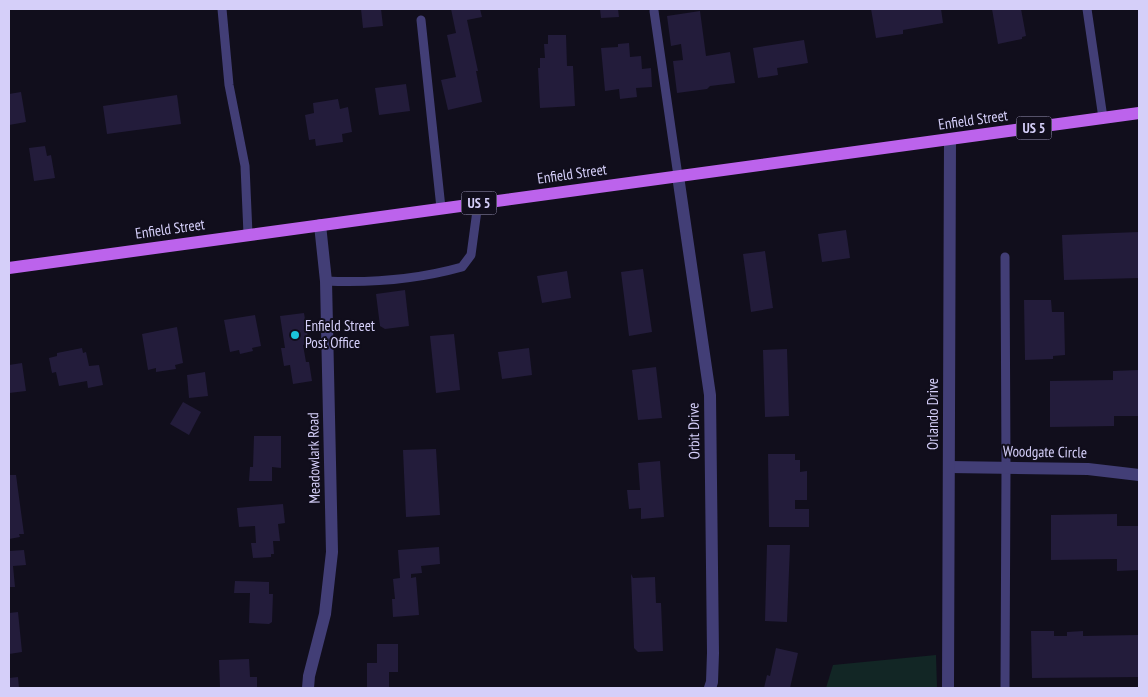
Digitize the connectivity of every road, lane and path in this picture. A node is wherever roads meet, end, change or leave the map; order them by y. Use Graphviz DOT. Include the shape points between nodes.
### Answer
graph roads {
  1 [pos="222,9"];
  2 [pos="1087,9"];
  3 [pos="654,11"];
  4 [pos="421,20"];
  5 [pos="1139,113"];
  6 [pos="1103,118"];
  7 [pos="950,140"];
  8 [pos="678,176"];
  9 [pos="478,203"];
  10 [pos="441,208"];
  11 [pos="320,225"];
  12 [pos="248,234"];
  13 [pos="1005,257"];
  14 [pos="9,268"];
  15 [pos="326,281"];
  16 [pos="949,467"];
  17 [pos="1006,467"];
  18 [pos="1139,475"];
  19 [pos="308,688"];
  20 [pos="710,688"];
  21 [pos="948,688"];
  22 [pos="1004,688"];
  1 -- 12 [label="lane" via="229,85 245,166"];
  2 -- 6 [label="lane"];
  3 -- 8 [label="lane"];
  4 -- 10 [label="lane"];
  5 -- 6 [label="main road, Enfield Street / US 5"];
  6 -- 7 [label="main road, Enfield Street / US 5"];
  7 -- 8 [label="main road, Enfield Street / US 5"];
  7 -- 16 [label="street, Orlando Drive"];
  8 -- 9 [label="main road, Enfield Street / US 5"];
  8 -- 20 [label="street, Orbit Drive" via="710,395"];
  9 -- 10 [label="main road, Enfield Street / US 5"];
  9 -- 15 [label="lane" via="471,255 462,267 443,273 360,282"];
  10 -- 11 [label="main road, Enfield Street / US 5"];
  11 -- 12 [label="main road, Enfield Street / US 5"];
  11 -- 15 [label="street, Meadowlark Road"];
  12 -- 14 [label="main road, Enfield Street / US 5"];
  13 -- 17 [label="lane"];
  15 -- 19 [label="street, Meadowlark Road" via="332,552 325,614"];
  16 -- 17 [label="street, Woodgate Circle"];
  16 -- 21 [label="street, Orlando Drive"];
  17 -- 18 [label="street, Woodgate Circle" via="1088,469"];
  17 -- 22 [label="lane"];
}
